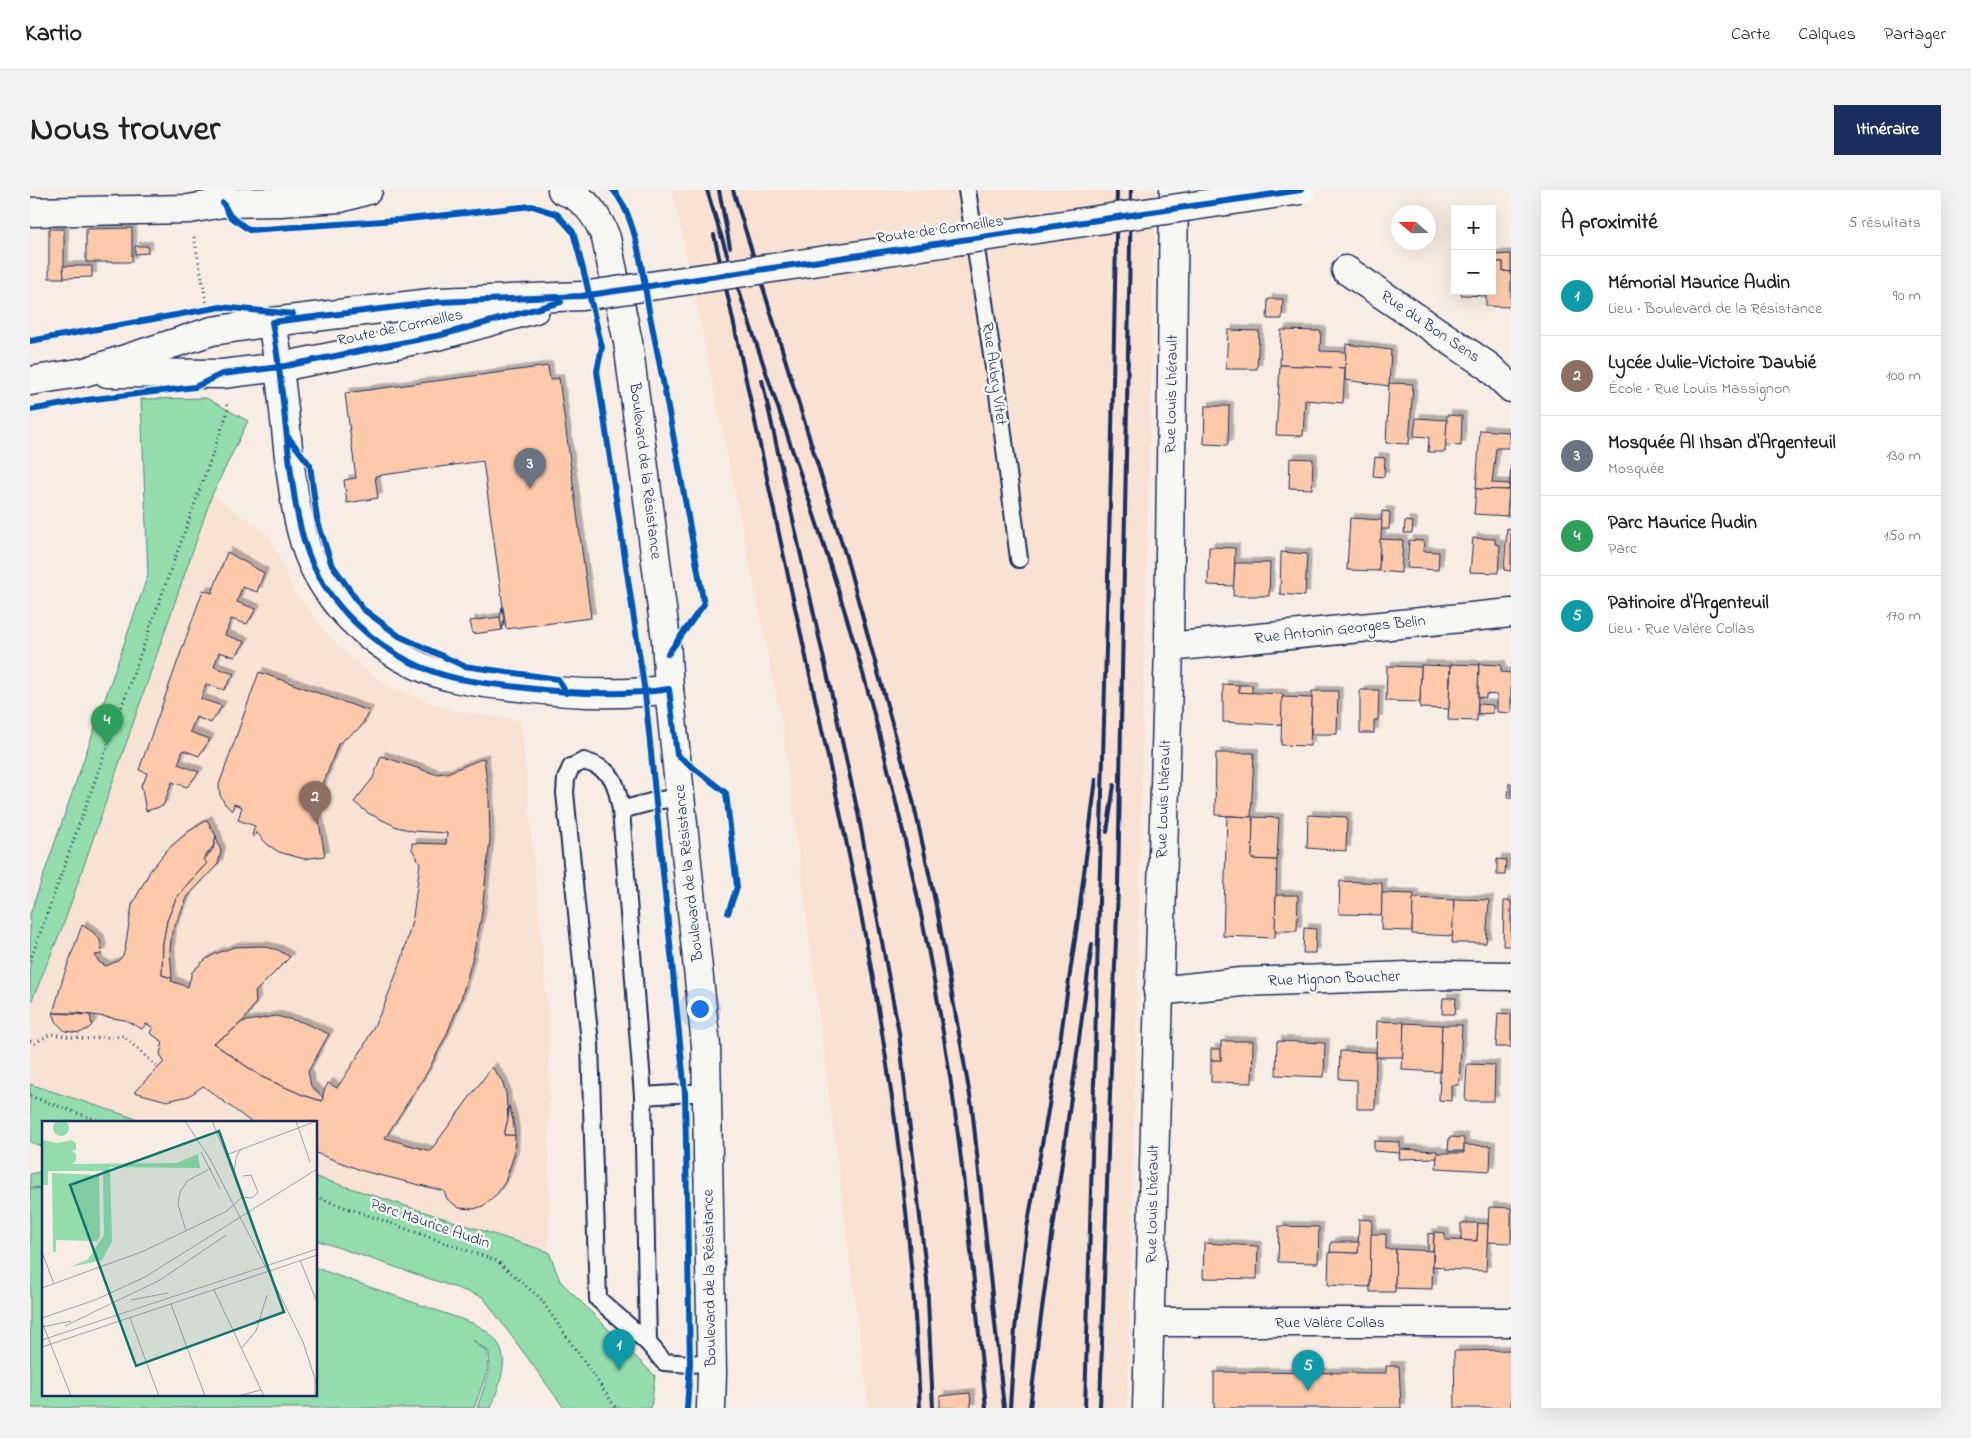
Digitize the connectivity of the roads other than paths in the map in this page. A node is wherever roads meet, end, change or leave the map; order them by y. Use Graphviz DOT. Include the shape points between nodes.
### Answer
graph roads {
  1 [pos="368,190"];
  2 [pos="967,190"];
  3 [pos="1174,190"];
  4 [pos="1301,190"];
  5 [pos="566,191"];
  6 [pos="222,196"];
  7 [pos="30,212"];
  8 [pos="1346,270"];
  9 [pos="582,296"];
  10 [pos="272,322"];
  11 [pos="280,367"];
  12 [pos="86,372"];
  13 [pos="30,381"];
  14 [pos="1511,388"];
  15 [pos="1019,559"];
  16 [pos="1511,613"];
  17 [pos="1169,646"];
  18 [pos="669,689"];
  19 [pos="681,797"];
  20 [pos="621,810"];
  21 [pos="1511,976"];
  22 [pos="1158,991"];
  23 [pos="707,1092"];
  24 [pos="643,1096"];
  25 [pos="1150,1322"];
  26 [pos="1511,1322"];
  27 [pos="648,1344"];
  28 [pos="712,1362"];
  29 [pos="711,1408"];
  30 [pos="1147,1408"];
  1 -- 6 [label="street" via="340,198 280,202"];
  2 -- 15 [label="lane, Rue Aubry Vitet"];
  3 -- 17 [label="street, Rue Louis Lhérault"];
  4 -- 9 [label="street, Route de Cormeilles, bridge"];
  5 -- 18 [label="street, Boulevard de la Résistance" via="590,208 600,223 628,342 666,640"];
  6 -- 7 [label="street" via="188,209"];
  8 -- 14 [label="street, Rue du Bon Sens" via="1488,366"];
  9 -- 10 [label="street, Route de Cormeilles" via="439,302"];
  9 -- 11 [label="street, Route de Cormeilles" via="441,334"];
  10 -- 11 [label="street"];
  10 -- 12 [label="street, Route de Cormeilles" via="212,331"];
  11 -- 12 [label="street, Route de Cormeilles" via="222,374"];
  11 -- 18 [label="street" via="298,520 309,554 325,585 368,634 398,656 455,678 566,693 633,694"];
  12 -- 13 [label="street, Route de Cormeilles"];
  16 -- 17 [label="street, Rue Antonin Georges Belin"];
  17 -- 22 [label="street, Rue Louis Lhérault"];
  18 -- 19 [label="street, Boulevard de la Résistance"];
  19 -- 20 [label="lane"];
  19 -- 23 [label="street, Boulevard de la Résistance" via="706,1046"];
  20 -- 24 [label="lane"];
  20 -- 27 [label="lane" via="617,786 610,773 584,761 571,767 565,793 590,1043 598,1299"];
  21 -- 22 [label="street, Rue Mignon Boucher" via="1437,975 1242,982"];
  22 -- 25 [label="street, Rue Louis Lhérault"];
  23 -- 24 [label="lane"];
  23 -- 28 [label="street, Boulevard de la Résistance"];
  24 -- 27 [label="lane"];
  25 -- 26 [label="street, Rue Valère Collas"];
  25 -- 30 [label="street, Rue Louis Lhérault"];
  27 -- 28 [label="lane" via="664,1362"];
  28 -- 29 [label="street, Boulevard de la Résistance"];
}
